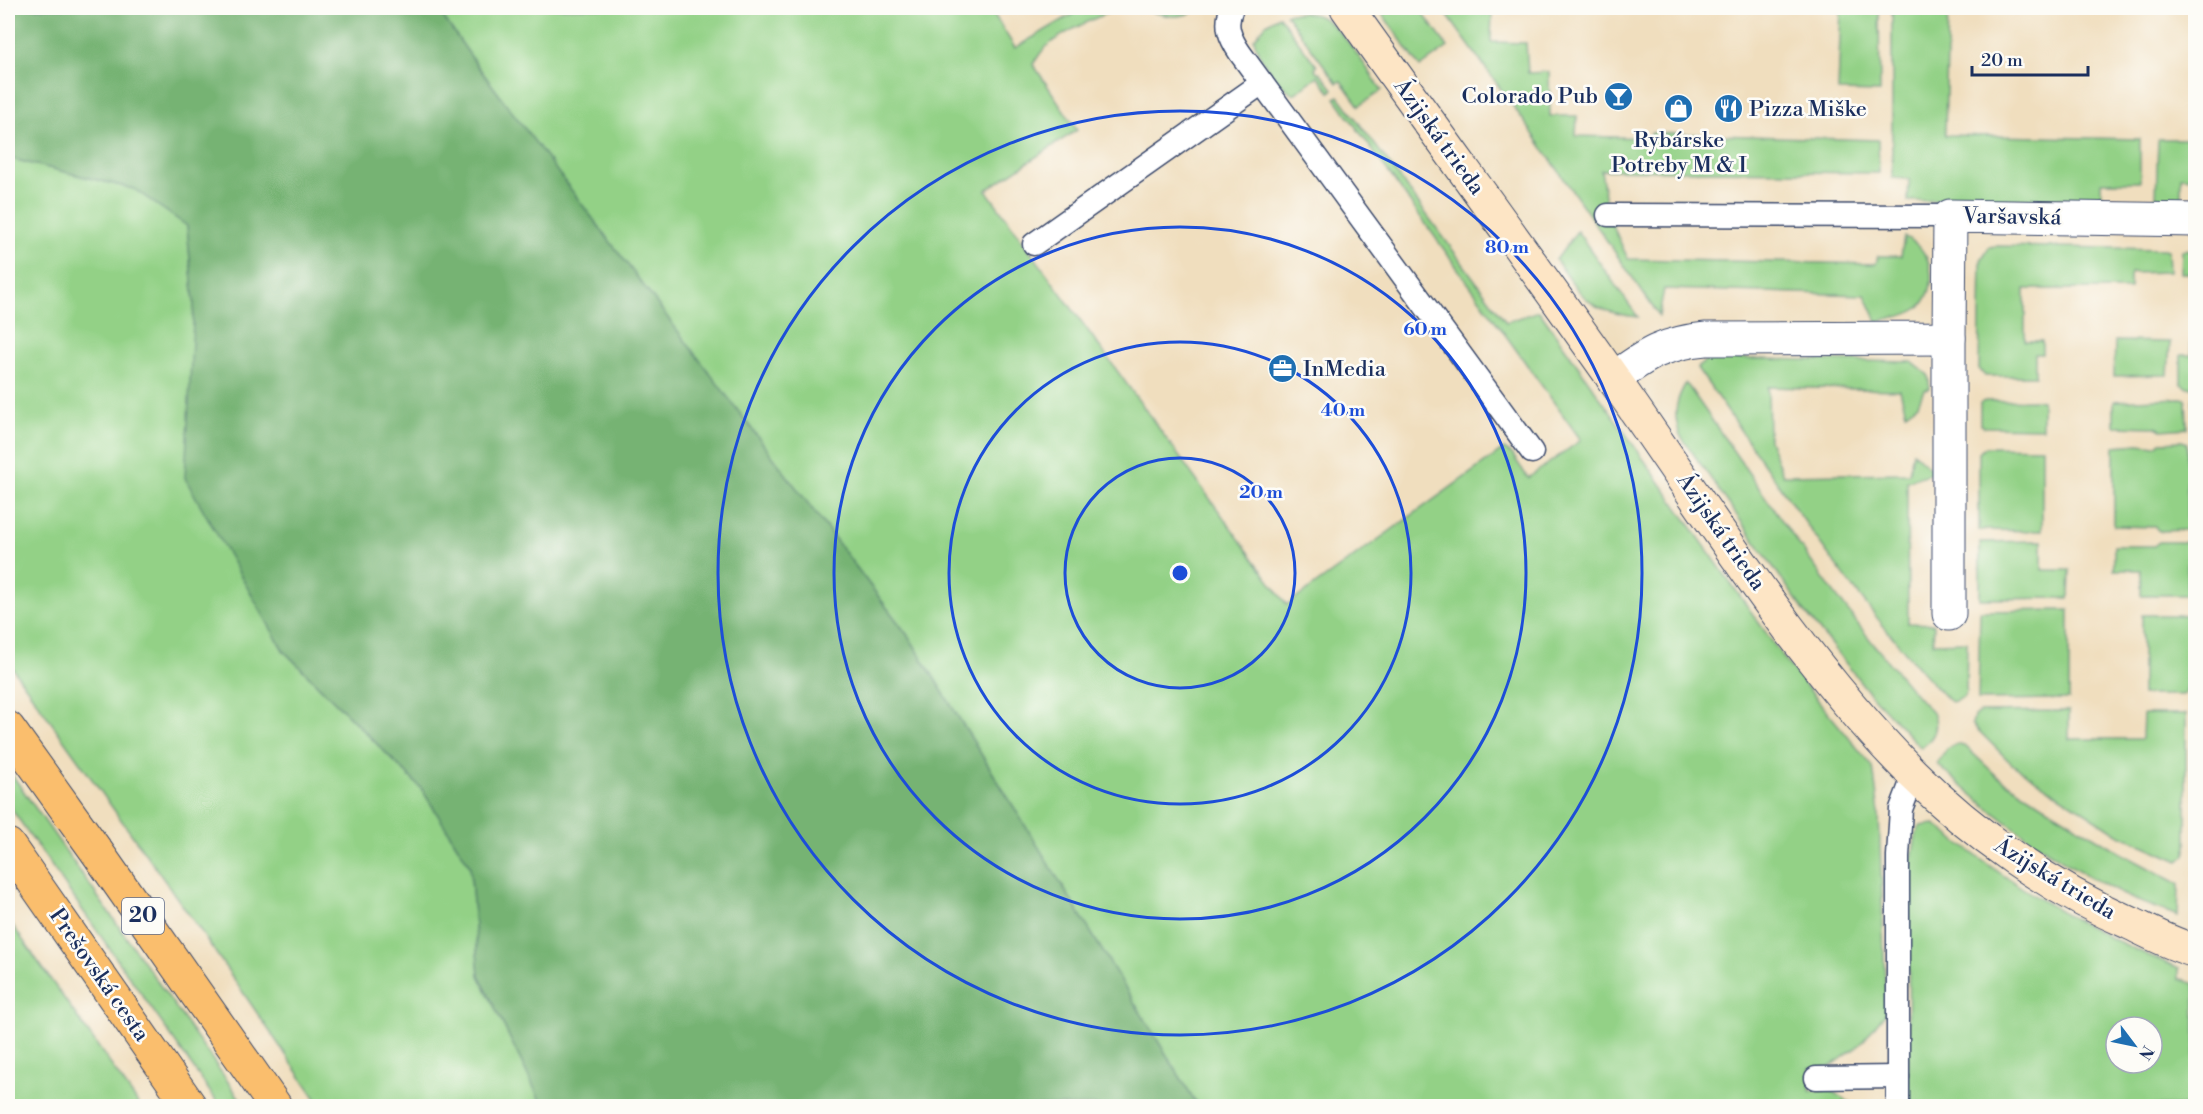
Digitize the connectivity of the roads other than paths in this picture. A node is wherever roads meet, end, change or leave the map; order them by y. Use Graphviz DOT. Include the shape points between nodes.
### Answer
graph roads {
  1 [pos="1232,8"];
  2 [pos="1347,8"];
  3 [pos="1262,83"];
  4 [pos="1608,215"];
  5 [pos="1950,216"];
  6 [pos="2196,220"];
  7 [pos="1034,244"];
  8 [pos="1949,338"];
  9 [pos="1613,379"];
  10 [pos="1532,452"];
  11 [pos="1949,614"];
  12 [pos="8,728"];
  13 [pos="1914,775"];
  14 [pos="8,845"];
  15 [pos="2196,951"];
  16 [pos="1898,1077"];
  17 [pos="1816,1078"];
  18 [pos="190,1107"];
  19 [pos="275,1107"];
  20 [pos="1898,1107"];
  1 -- 3 [label="lane" via="1227,17 1229,36"];
  2 -- 9 [label="street, Ázijská trieda"];
  3 -- 7 [label="lane"];
  3 -- 10 [label="lane"];
  4 -- 5 [label="lane"];
  5 -- 6 [label="street, Varšavská"];
  5 -- 8 [label="street, Varšavská"];
  8 -- 9 [label="street" via="1686,341 1652,352"];
  8 -- 11 [label="street, Varšavská"];
  9 -- 13 [label="street, Ázijská trieda" via="1775,609 1869,727"];
  12 -- 19 [label="highway, 20"];
  13 -- 15 [label="street, Ázijská trieda" via="1983,835 2045,878 2112,915"];
  13 -- 16 [label="lane" via="1901,809 1898,856"];
  14 -- 18 [label="highway, Prešovská cesta"];
  16 -- 17 [label="lane"];
  16 -- 20 [label="lane"];
}
